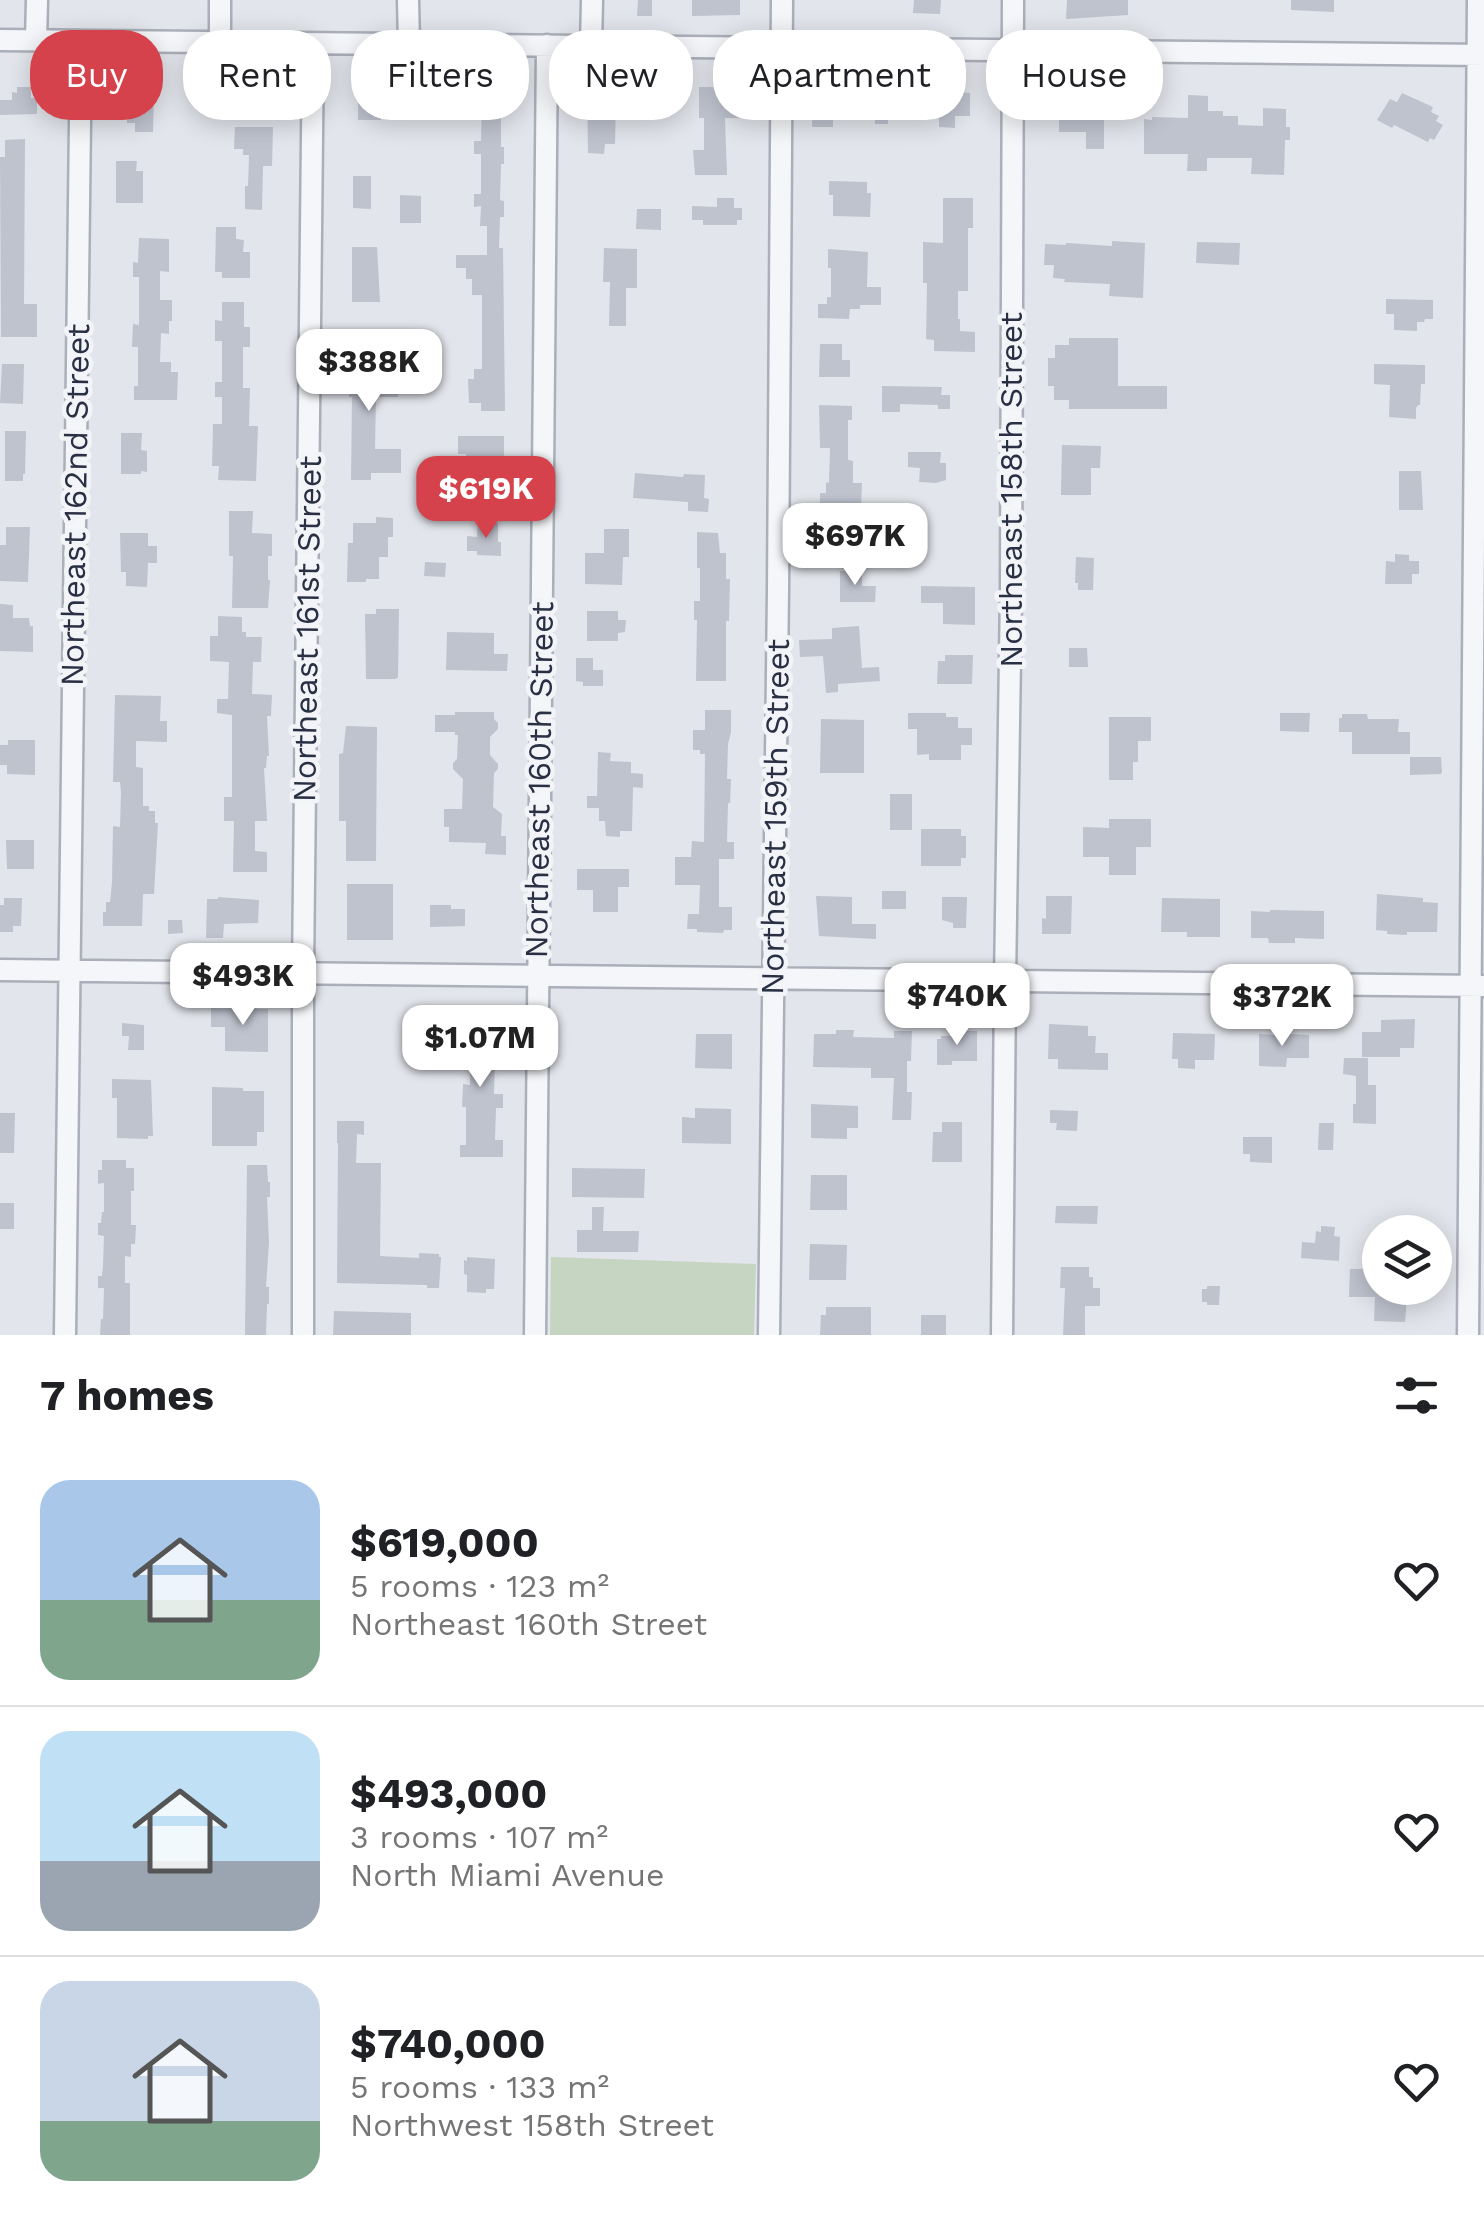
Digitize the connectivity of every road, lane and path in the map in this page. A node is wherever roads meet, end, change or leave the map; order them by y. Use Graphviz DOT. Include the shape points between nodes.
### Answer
graph roads {
  1 [pos="36,0"];
  2 [pos="220,0"];
  3 [pos="408,0"];
  4 [pos="592,0"];
  5 [pos="782,0"];
  6 [pos="1013,0"];
  7 [pos="1478,0"];
  8 [pos="36,30"];
  9 [pos="220,30"];
  10 [pos="408,30"];
  11 [pos="592,30"];
  12 [pos="781,30"];
  13 [pos="1013,30"];
  14 [pos="0,40"];
  15 [pos="30,40"];
  16 [pos="529,45"];
  17 [pos="546,45"];
  18 [pos="549,45"];
  19 [pos="1163,52"];
  20 [pos="1480,55"];
  21 [pos="80,120"];
  22 [pos="312,120"];
  23 [pos="781,120"];
  24 [pos="1013,120"];
  25 [pos="0,970"];
  26 [pos="69,970"];
  27 [pos="303,973"];
  28 [pos="537,975"];
  29 [pos="772,978"];
  30 [pos="1005,981"];
  31 [pos="1477,986"];
  32 [pos="66,1335"];
  33 [pos="303,1335"];
  34 [pos="535,1335"];
  35 [pos="769,1335"];
  36 [pos="1002,1335"];
  37 [pos="1468,1335"];
  1 -- 8 [label="street"];
  2 -- 9 [label="street"];
  3 -- 10 [label="street"];
  4 -- 11 [label="street"];
  5 -- 12 [label="street, Northeast 159th Street"];
  6 -- 13 [label="street, Northeast 158th Street"];
  7 -- 20 [label="street"];
  14 -- 15 [label="street"];
  16 -- 17 [label="street"];
  17 -- 18 [label="street"];
  17 -- 28 [label="street, Northeast 160th Street"];
  19 -- 20 [label="street"];
  20 -- 31 [label="street"];
  21 -- 26 [label="street, Northeast 162nd Street"];
  22 -- 27 [label="street, Northeast 161st Street"];
  23 -- 29 [label="street, Northeast 159th Street"];
  24 -- 30 [label="street, Northeast 158th Street"];
  25 -- 26 [label="street"];
  26 -- 27 [label="street"];
  26 -- 32 [label="street, Northeast 162nd Street"];
  27 -- 28 [label="street"];
  27 -- 33 [label="street, Northeast 161st Street"];
  28 -- 29 [label="street"];
  28 -- 34 [label="street, Northeast 160th Street"];
  29 -- 30 [label="street"];
  29 -- 35 [label="street, Northeast 159th Street"];
  30 -- 31 [label="street"];
  30 -- 36 [label="street, Northeast 158th Street"];
  31 -- 37 [label="street"];
}
